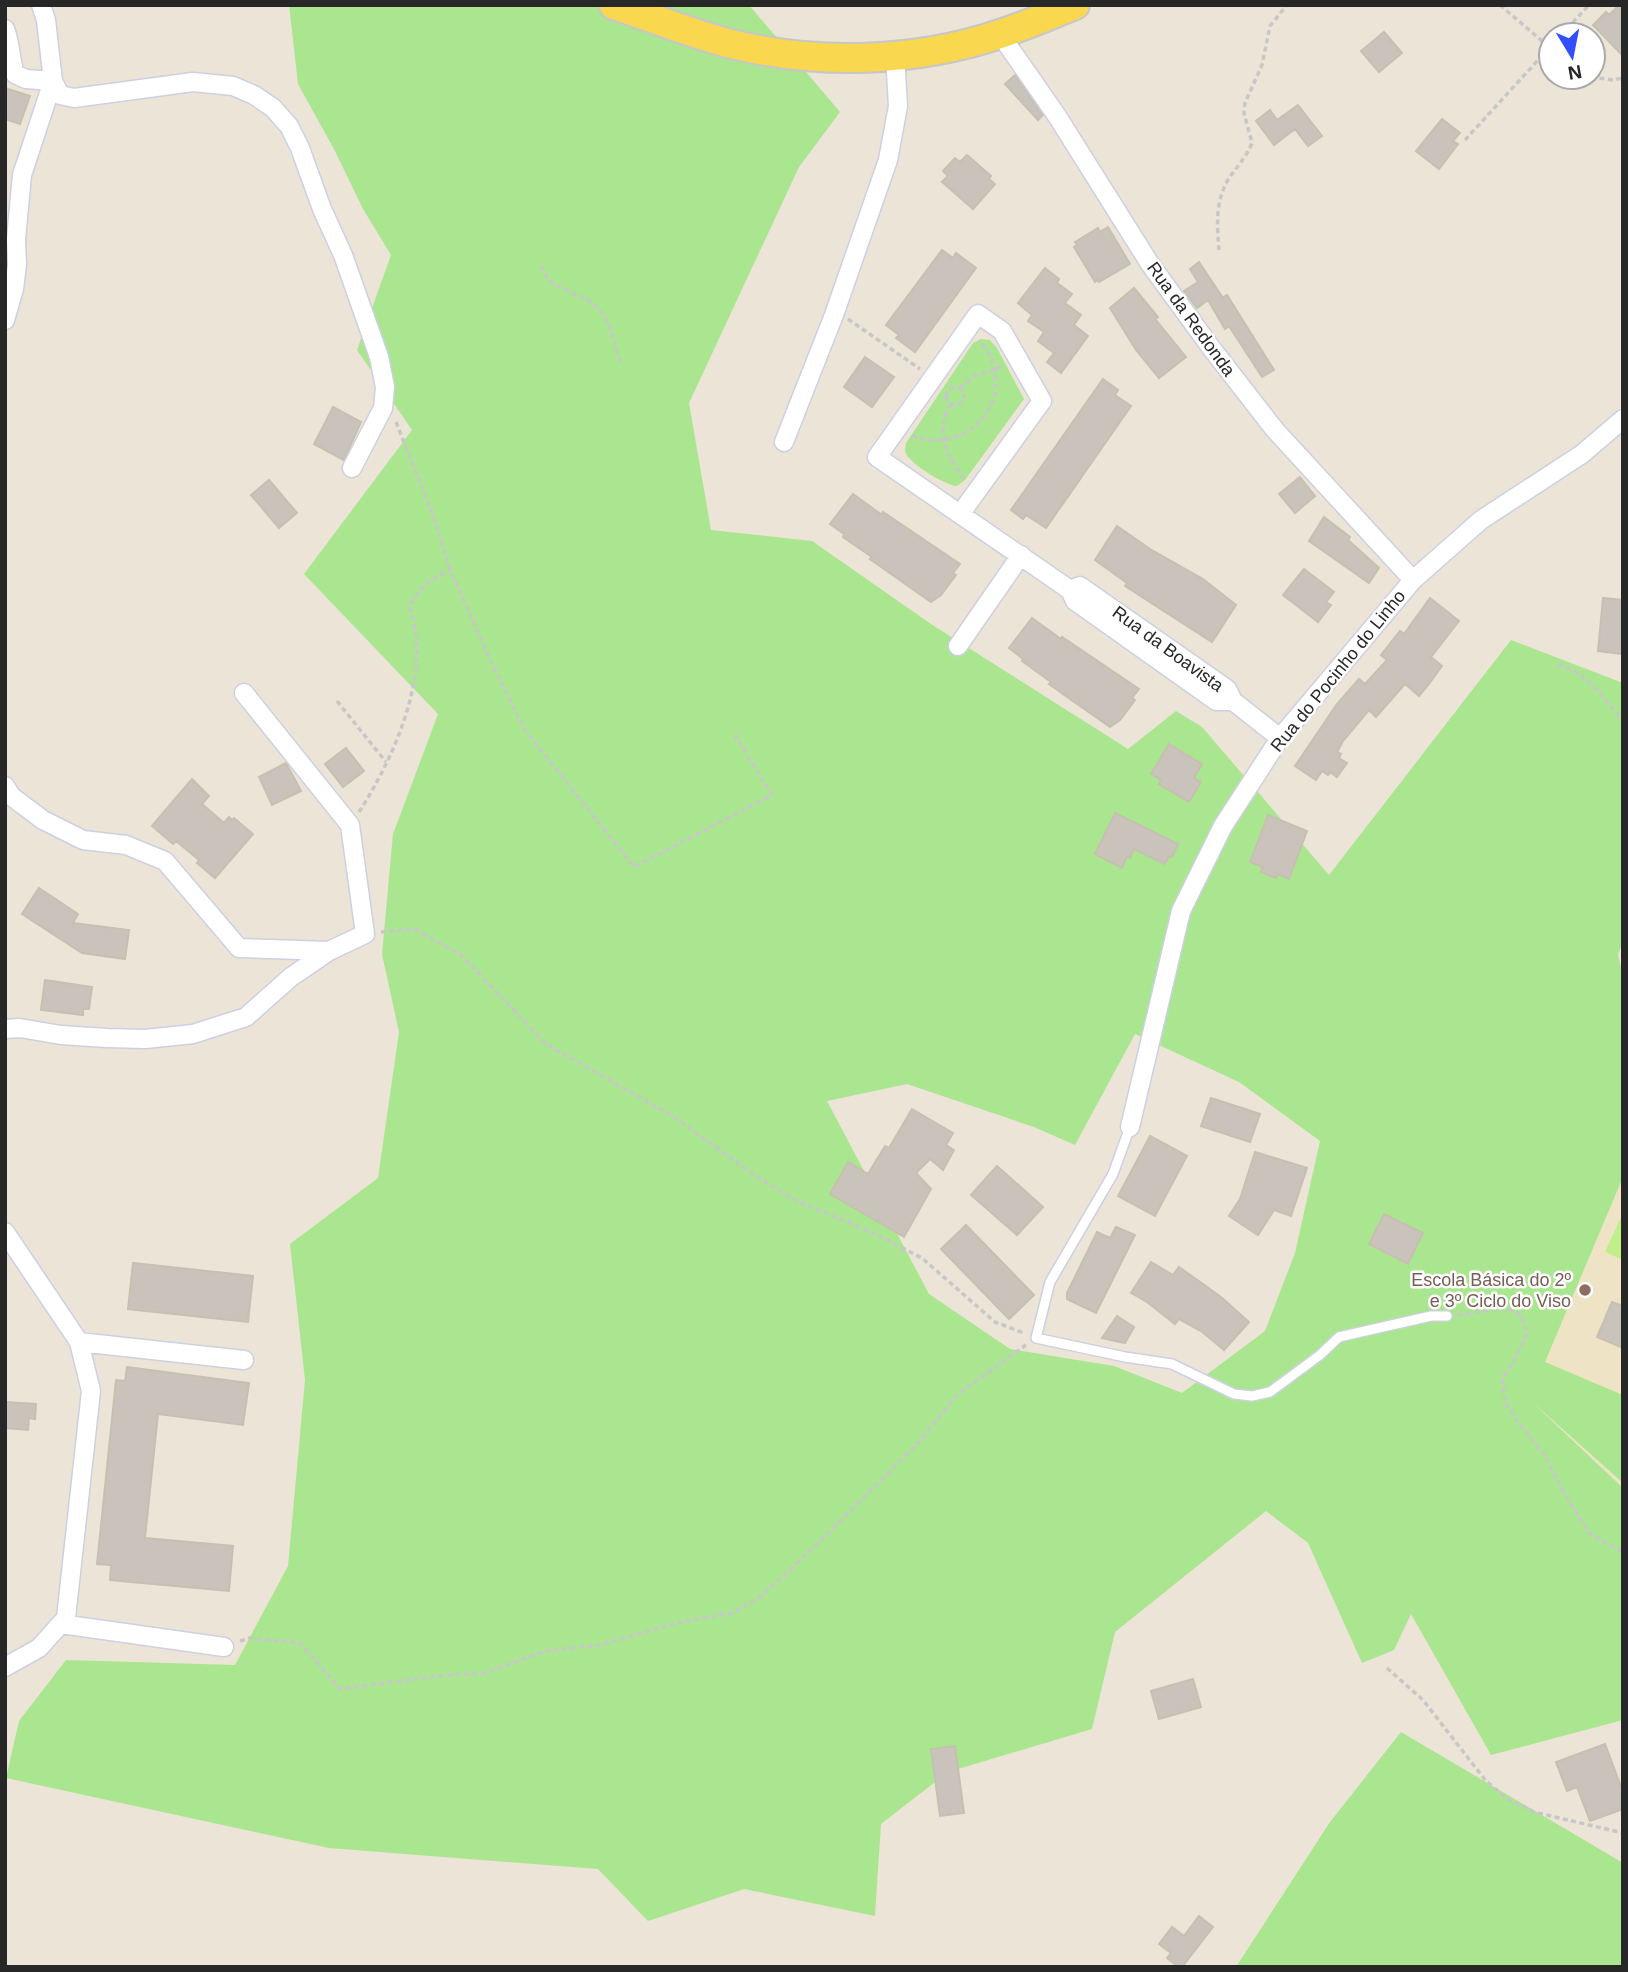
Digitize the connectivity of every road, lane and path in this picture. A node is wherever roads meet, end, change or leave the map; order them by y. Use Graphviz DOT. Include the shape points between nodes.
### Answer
graph roads {
  1 [pos="41,5"];
  2 [pos="614,5"];
  3 [pos="1075,5"];
  4 [pos="1287,5"];
  5 [pos="1500,5"];
  6 [pos="1588,5"];
  7 [pos="1574,21"];
  8 [pos="5,29"];
  9 [pos="1000,34"];
  10 [pos="1537,35"];
  11 [pos="895,55"];
  12 [pos="1537,62"];
  13 [pos="53,81"];
  14 [pos="1465,141"];
  15 [pos="11,243"];
  16 [pos="1219,250"];
  17 [pos="541,266"];
  18 [pos="836,310"];
  19 [pos="5,320"];
  20 [pos="979,340"];
  21 [pos="621,363"];
  22 [pos="1006,366"];
  23 [pos="994,369"];
  24 [pos="933,378"];
  25 [pos="960,388"];
  26 [pos="951,404"];
  27 [pos="1623,419"];
  28 [pos="395,420"];
  29 [pos="910,436"];
  30 [pos="944,441"];
  31 [pos="784,442"];
  32 [pos="352,468"];
  33 [pos="965,480"];
  34 [pos="961,513"];
  35 [pos="1021,555"];
  36 [pos="450,569"];
  37 [pos="1413,580"];
  38 [pos="958,646"];
  39 [pos="1559,665"];
  40 [pos="244,693"];
  41 [pos="337,701"];
  42 [pos="1623,722"];
  43 [pos="735,736"];
  44 [pos="1280,738"];
  45 [pos="386,762"];
  46 [pos="5,786"];
  47 [pos="350,825"];
  48 [pos="365,934"];
  49 [pos="329,951"];
  50 [pos="5,1029"];
  51 [pos="1130,1127"];
  52 [pos="5,1232"];
  53 [pos="1447,1316"];
  54 [pos="1036,1338"];
  55 [pos="79,1342"];
  56 [pos="244,1360"];
  57 [pos="1623,1552"];
  58 [pos="61,1624"];
  59 [pos="224,1647"];
  60 [pos="5,1667"];
  61 [pos="1387,1668"];
  62 [pos="1623,1833"];
  1 -- 13 [label="street" via="47,20"];
  2 -- 11 [label="main road" via="730,43 778,52 825,58"];
  3 -- 9 [label="main road"];
  4 -- 16 [label="path" via="1270,26 1262,65 1245,103 1252,143 1222,192"];
  5 -- 10 [label="path"];
  6 -- 7 [label="path"];
  8 -- 13 [label="street" via="15,74"];
  9 -- 11 [label="main road" via="955,47"];
  9 -- 37 [label="street, Rua da Redonda" via="1150,264 1212,349 1275,430"];
  11 -- 18 [label="street" via="898,106 888,160"];
  12 -- 14 [label="path"];
  13 -- 15 [label="street" via="22,175"];
  13 -- 32 [label="street" via="60,95 74,98 193,82 233,86 273,108 289,126 343,255 385,387 383,408"];
  15 -- 19 [label="street" via="17,265"];
  17 -- 21 [label="path" via="550,282 592,302 602,313"];
  18 -- 24 [label="path"];
  18 -- 31 [label="street"];
  20 -- 23 [label="path"];
  22 -- 23 [label="path"];
  23 -- 25 [label="path"];
  23 -- 30 [label="path" via="996,390 990,410 971,430"];
  24 -- 34 [label="street, Rua da Boavista" via="877,457"];
  24 -- 34 [label="street" via="978,314 1002,331 1042,401"];
  25 -- 26 [label="path" via="963,402"];
  25 -- 26 [label="path" via="947,391"];
  26 -- 30 [label="path" via="943,423"];
  27 -- 37 [label="street, Rua do Pocinho do Linho" via="1581,454 1480,520"];
  28 -- 36 [label="path"];
  29 -- 30 [label="path"];
  30 -- 33 [label="path" via="950,460"];
  34 -- 35 [label="street, Rua da Boavista"];
  35 -- 38 [label="street"];
  35 -- 44 [label="street, Rua da Boavista" via="1070,590 1075,601 1216,701 1233,701"];
  36 -- 43 [label="path" via="525,730 634,867 772,796"];
  36 -- 45 [label="path" via="424,585 410,604 417,647 411,696"];
  37 -- 44 [label="street, Rua do Pocinho do Linho"];
  39 -- 42 [label="path" via="1587,678"];
  40 -- 47 [label="street"];
  41 -- 45 [label="path"];
  44 -- 51 [label="street, Rua do Pocinho do Linho" via="1223,826 1181,911"];
  45 -- 47 [label="path"];
  46 -- 49 [label="street" via="43,820 83,840 126,845 165,861 239,948"];
  47 -- 48 [label="street"];
  48 -- 49 [label="street"];
  48 -- 54 [label="path" via="414,929 460,954 545,1044 673,1116 797,1201 922,1258 995,1322"];
  49 -- 50 [label="street" via="246,1017 193,1034 107,1038"];
  51 -- 54 [label="lane" via="1113,1174 1050,1282"];
  52 -- 55 [label="street"];
  53 -- 54 [label="lane" via="1431,1315 1339,1337 1270,1392 1252,1396 1234,1394 1172,1364"];
  53 -- 57 [label="path" via="1505,1308 1521,1315 1527,1333 1502,1379 1505,1402 1544,1454 1590,1534"];
  54 -- 59 [label="path" via="957,1395 917,1444 808,1553 760,1597 732,1613 600,1645 545,1651 484,1673 340,1689 300,1643 250,1638"];
  55 -- 56 [label="street"];
  55 -- 58 [label="street" via="91,1391 66,1618"];
  58 -- 59 [label="street"];
  58 -- 60 [label="street" via="39,1648"];
  61 -- 62 [label="path" via="1423,1700 1486,1781 1507,1800 1534,1812"];
}
